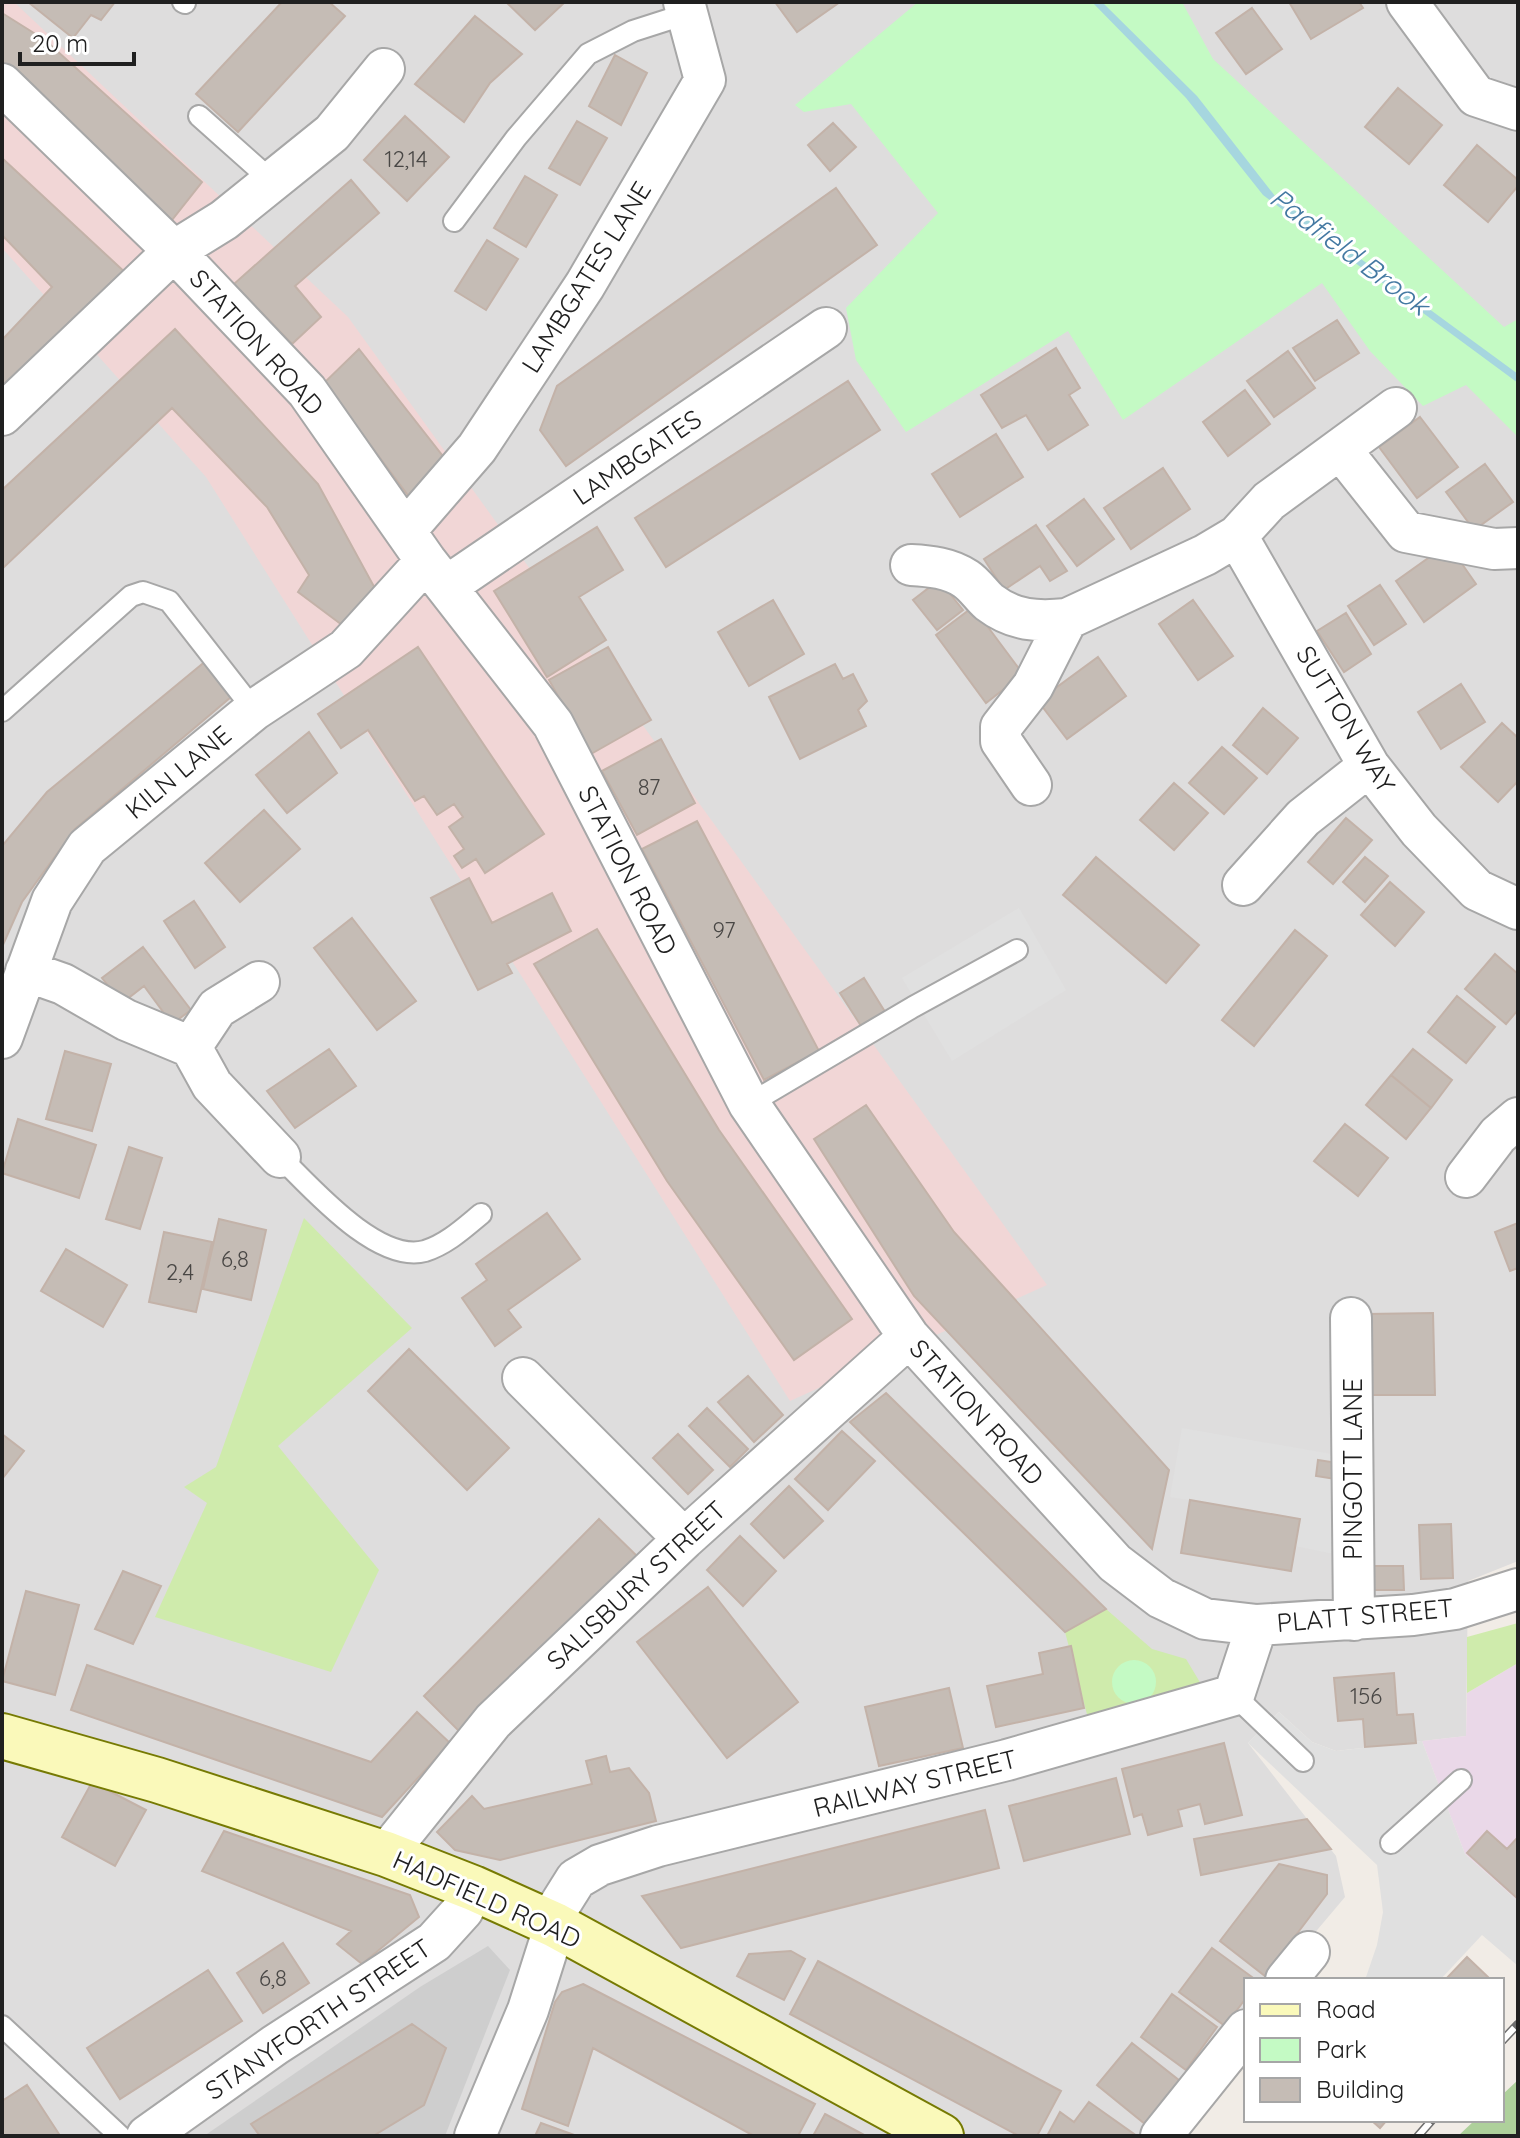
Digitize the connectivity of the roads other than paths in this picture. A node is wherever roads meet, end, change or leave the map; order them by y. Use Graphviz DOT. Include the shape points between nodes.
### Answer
graph roads {
  1 [pos="1407,2"];
  2 [pos="685,8"];
  3 [pos="384,69"];
  4 [pos="2,84"];
  5 [pos="1518,110"];
  6 [pos="199,116"];
  7 [pos="272,181"];
  8 [pos="454,221"];
  9 [pos="174,251"];
  10 [pos="826,328"];
  11 [pos="1396,408"];
  12 [pos="2,415"];
  13 [pos="1341,450"];
  14 [pos="1237,536"];
  15 [pos="1518,548"];
  16 [pos="426,559"];
  17 [pos="911,565"];
  18 [pos="1067,619"];
  19 [pos="254,710"];
  20 [pos="2,711"];
  21 [pos="1369,766"];
  22 [pos="1031,785"];
  23 [pos="1243,885"];
  24 [pos="1518,909"];
  25 [pos="1017,950"];
  26 [pos="26,971"];
  27 [pos="259,982"];
  28 [pos="2,1038"];
  29 [pos="191,1047"];
  30 [pos="749,1104"];
  31 [pos="1518,1118"];
  32 [pos="280,1157"];
  33 [pos="1466,1177"];
  34 [pos="481,1214"];
  35 [pos="1351,1318"];
  36 [pos="909,1337"];
  37 [pos="523,1378"];
  38 [pos="684,1539"];
  39 [pos="1518,1589"];
  40 [pos="1354,1620"];
  41 [pos="1257,1625"];
  42 [pos="1234,1695"];
  43 [pos="2,1736"];
  44 [pos="1303,1761"];
  45 [pos="1461,1780"];
  46 [pos="1391,1843"];
  47 [pos="386,1854"];
  48 [pos="473,1888"];
  49 [pos="552,1924"];
  50 [pos="2,2026"];
  51 [pos="1244,2032"];
  52 [pos="120,2136"];
  53 [pos="147,2136"];
  54 [pos="475,2136"];
  55 [pos="941,2136"];
  56 [pos="1161,2136"];
  1 -- 5 [label="street" via="1476,96"];
  2 -- 8 [label="lane" via="588,54"];
  2 -- 16 [label="street, LAMBGATES LANE" via="705,80 568,310 477,448"];
  3 -- 7 [label="street" via="332,133"];
  4 -- 9 [label="street, STATION ROAD"];
  6 -- 7 [label="lane"];
  7 -- 9 [label="street"];
  9 -- 12 [label="street"];
  9 -- 16 [label="street, STATION ROAD" via="307,391"];
  10 -- 16 [label="street, LAMBGATES"];
  11 -- 13 [label="street"];
  13 -- 14 [label="street" via="1269,501"];
  13 -- 15 [label="street" via="1406,532 1494,549"];
  14 -- 18 [label="street"];
  14 -- 21 [label="street, SUTTON WAY"];
  16 -- 19 [label="street, KILN LANE" via="346,649"];
  16 -- 30 [label="street, STATION ROAD" via="553,724"];
  17 -- 18 [label="street" via="936,567 966,579 1013,617 1037,622"];
  18 -- 22 [label="street" via="1033,686 1001,727 1001,741"];
  19 -- 20 [label="lane" via="169,601 143,592 131,596"];
  19 -- 26 [label="street, KILN LANE" via="87,847 52,901"];
  21 -- 23 [label="street" via="1303,818"];
  21 -- 24 [label="street, SUTTON WAY" via="1419,830 1477,890"];
  25 -- 30 [label="lane"];
  26 -- 28 [label="street, KILN LANE"];
  26 -- 29 [label="street"];
  27 -- 29 [label="street" via="217,1008"];
  29 -- 32 [label="street" via="212,1085"];
  30 -- 36 [label="street, STATION ROAD"];
  31 -- 33 [label="street"];
  32 -- 34 [label="lane" via="349,1224 390,1247 422,1252"];
  35 -- 40 [label="street, PINGOTT LANE"];
  36 -- 38 [label="street, SALISBURY STREET"];
  36 -- 41 [label="street, STATION ROAD" via="1115,1563 1161,1598 1205,1619"];
  37 -- 38 [label="street"];
  38 -- 47 [label="street, SALISBURY STREET" via="493,1721"];
  39 -- 40 [label="street, PLATT STREET" via="1455,1609"];
  40 -- 41 [label="street, PLATT STREET"];
  41 -- 42 [label="street"];
  42 -- 44 [label="lane"];
  42 -- 49 [label="street, RAILWAY STREET" via="600,1865 576,1879"];
  43 -- 47 [label="street, HADFIELD ROAD"];
  45 -- 46 [label="lane"];
  47 -- 48 [label="street, HADFIELD ROAD"];
  48 -- 49 [label="street, HADFIELD ROAD"];
  48 -- 53 [label="street, STANYFORTH STREET" via="457,1918 434,1942"];
  49 -- 54 [label="street, RAILWAY STREET" via="528,2010"];
  49 -- 55 [label="street, HADFIELD ROAD"];
  50 -- 52 [label="lane"];
  51 -- 56 [label="street"];
}
